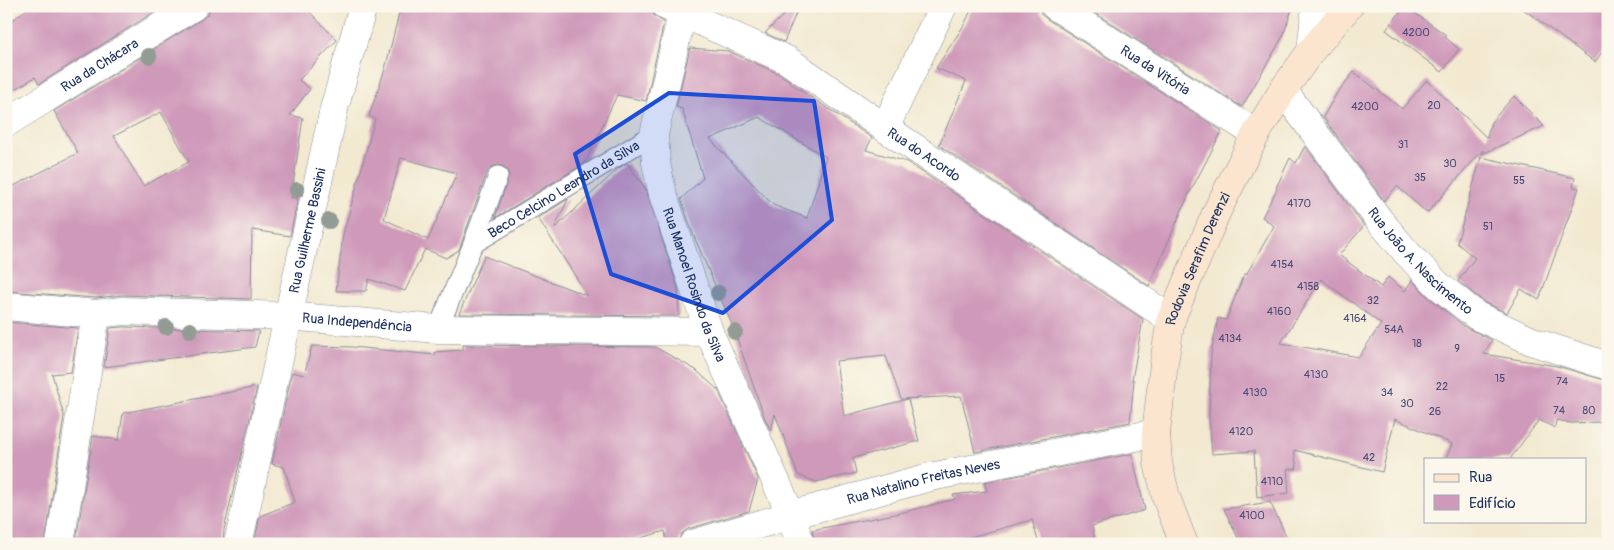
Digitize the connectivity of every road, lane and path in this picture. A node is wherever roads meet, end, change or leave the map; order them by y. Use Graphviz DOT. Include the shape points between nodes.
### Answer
graph roads {
  1 [pos="194,6"];
  2 [pos="363,6"];
  3 [pos="943,6"];
  4 [pos="1055,6"];
  5 [pos="1316,6"];
  6 [pos="1349,6"];
  7 [pos="674,10"];
  8 [pos="1311,51"];
  9 [pos="1283,90"];
  10 [pos="6,124"];
  11 [pos="885,128"];
  12 [pos="654,134"];
  13 [pos="1256,134"];
  14 [pos="498,176"];
  15 [pos="473,244"];
  16 [pos="6,306"];
  17 [pos="96,314"];
  18 [pos="287,316"];
  19 [pos="1171,319"];
  20 [pos="438,329"];
  21 [pos="708,332"];
  22 [pos="1608,366"];
  23 [pos="1156,433"];
  24 [pos="791,515"];
  25 [pos="1180,542"];
  26 [pos="60,544"];
  27 [pos="238,544"];
  28 [pos="693,544"];
  29 [pos="800,544"];
  1 -- 10 [label="street, Rua da Chácara"];
  2 -- 18 [label="street, Rua Guilherme Bassini" via="334,109"];
  3 -- 11 [label="street"];
  4 -- 13 [label="street, Rua da Vitória"];
  5 -- 8 [label="street"];
  6 -- 8 [label="main road, Rodovia Serafim Derenzi"];
  7 -- 11 [label="street, Rua do Acordo" via="787,60"];
  7 -- 12 [label="street, Rua Manoel Rosindo da Silva"];
  8 -- 9 [label="main road, Rodovia Serafim Derenzi"];
  9 -- 13 [label="main road, Rodovia Serafim Derenzi"];
  9 -- 22 [label="street, Rua João A. Nascimento" via="1380,221 1438,285 1477,316 1534,342"];
  11 -- 19 [label="street, Rua do Acordo"];
  12 -- 15 [label="lane, Beco Celcino Leandro da Silva"];
  12 -- 21 [label="street, Rua Manoel Rosindo da Silva" via="663,195"];
  13 -- 19 [label="main road, Rodovia Serafim Derenzi" via="1217,211"];
  14 -- 15 [label="lane"];
  15 -- 20 [label="lane"];
  16 -- 17 [label="street, Rua Independência"];
  17 -- 18 [label="street, Rua Independência" via="122,311"];
  17 -- 26 [label="street"];
  18 -- 20 [label="street, Rua Independência"];
  18 -- 27 [label="street, Rua Guilherme Bassini"];
  19 -- 23 [label="main road, Rodovia Serafim Derenzi"];
  20 -- 21 [label="street, Rua Independência"];
  21 -- 24 [label="street, Rua Manoel Rosindo da Silva"];
  23 -- 24 [label="street, Rua Natalino Freitas Neves" via="930,477"];
  23 -- 25 [label="main road, Rodovia Serafim Derenzi" via="1158,463"];
  24 -- 28 [label="street, Rua Natalino Freitas Neves"];
  24 -- 29 [label="street, Rua Manoel Rosindo da Silva"];
}
